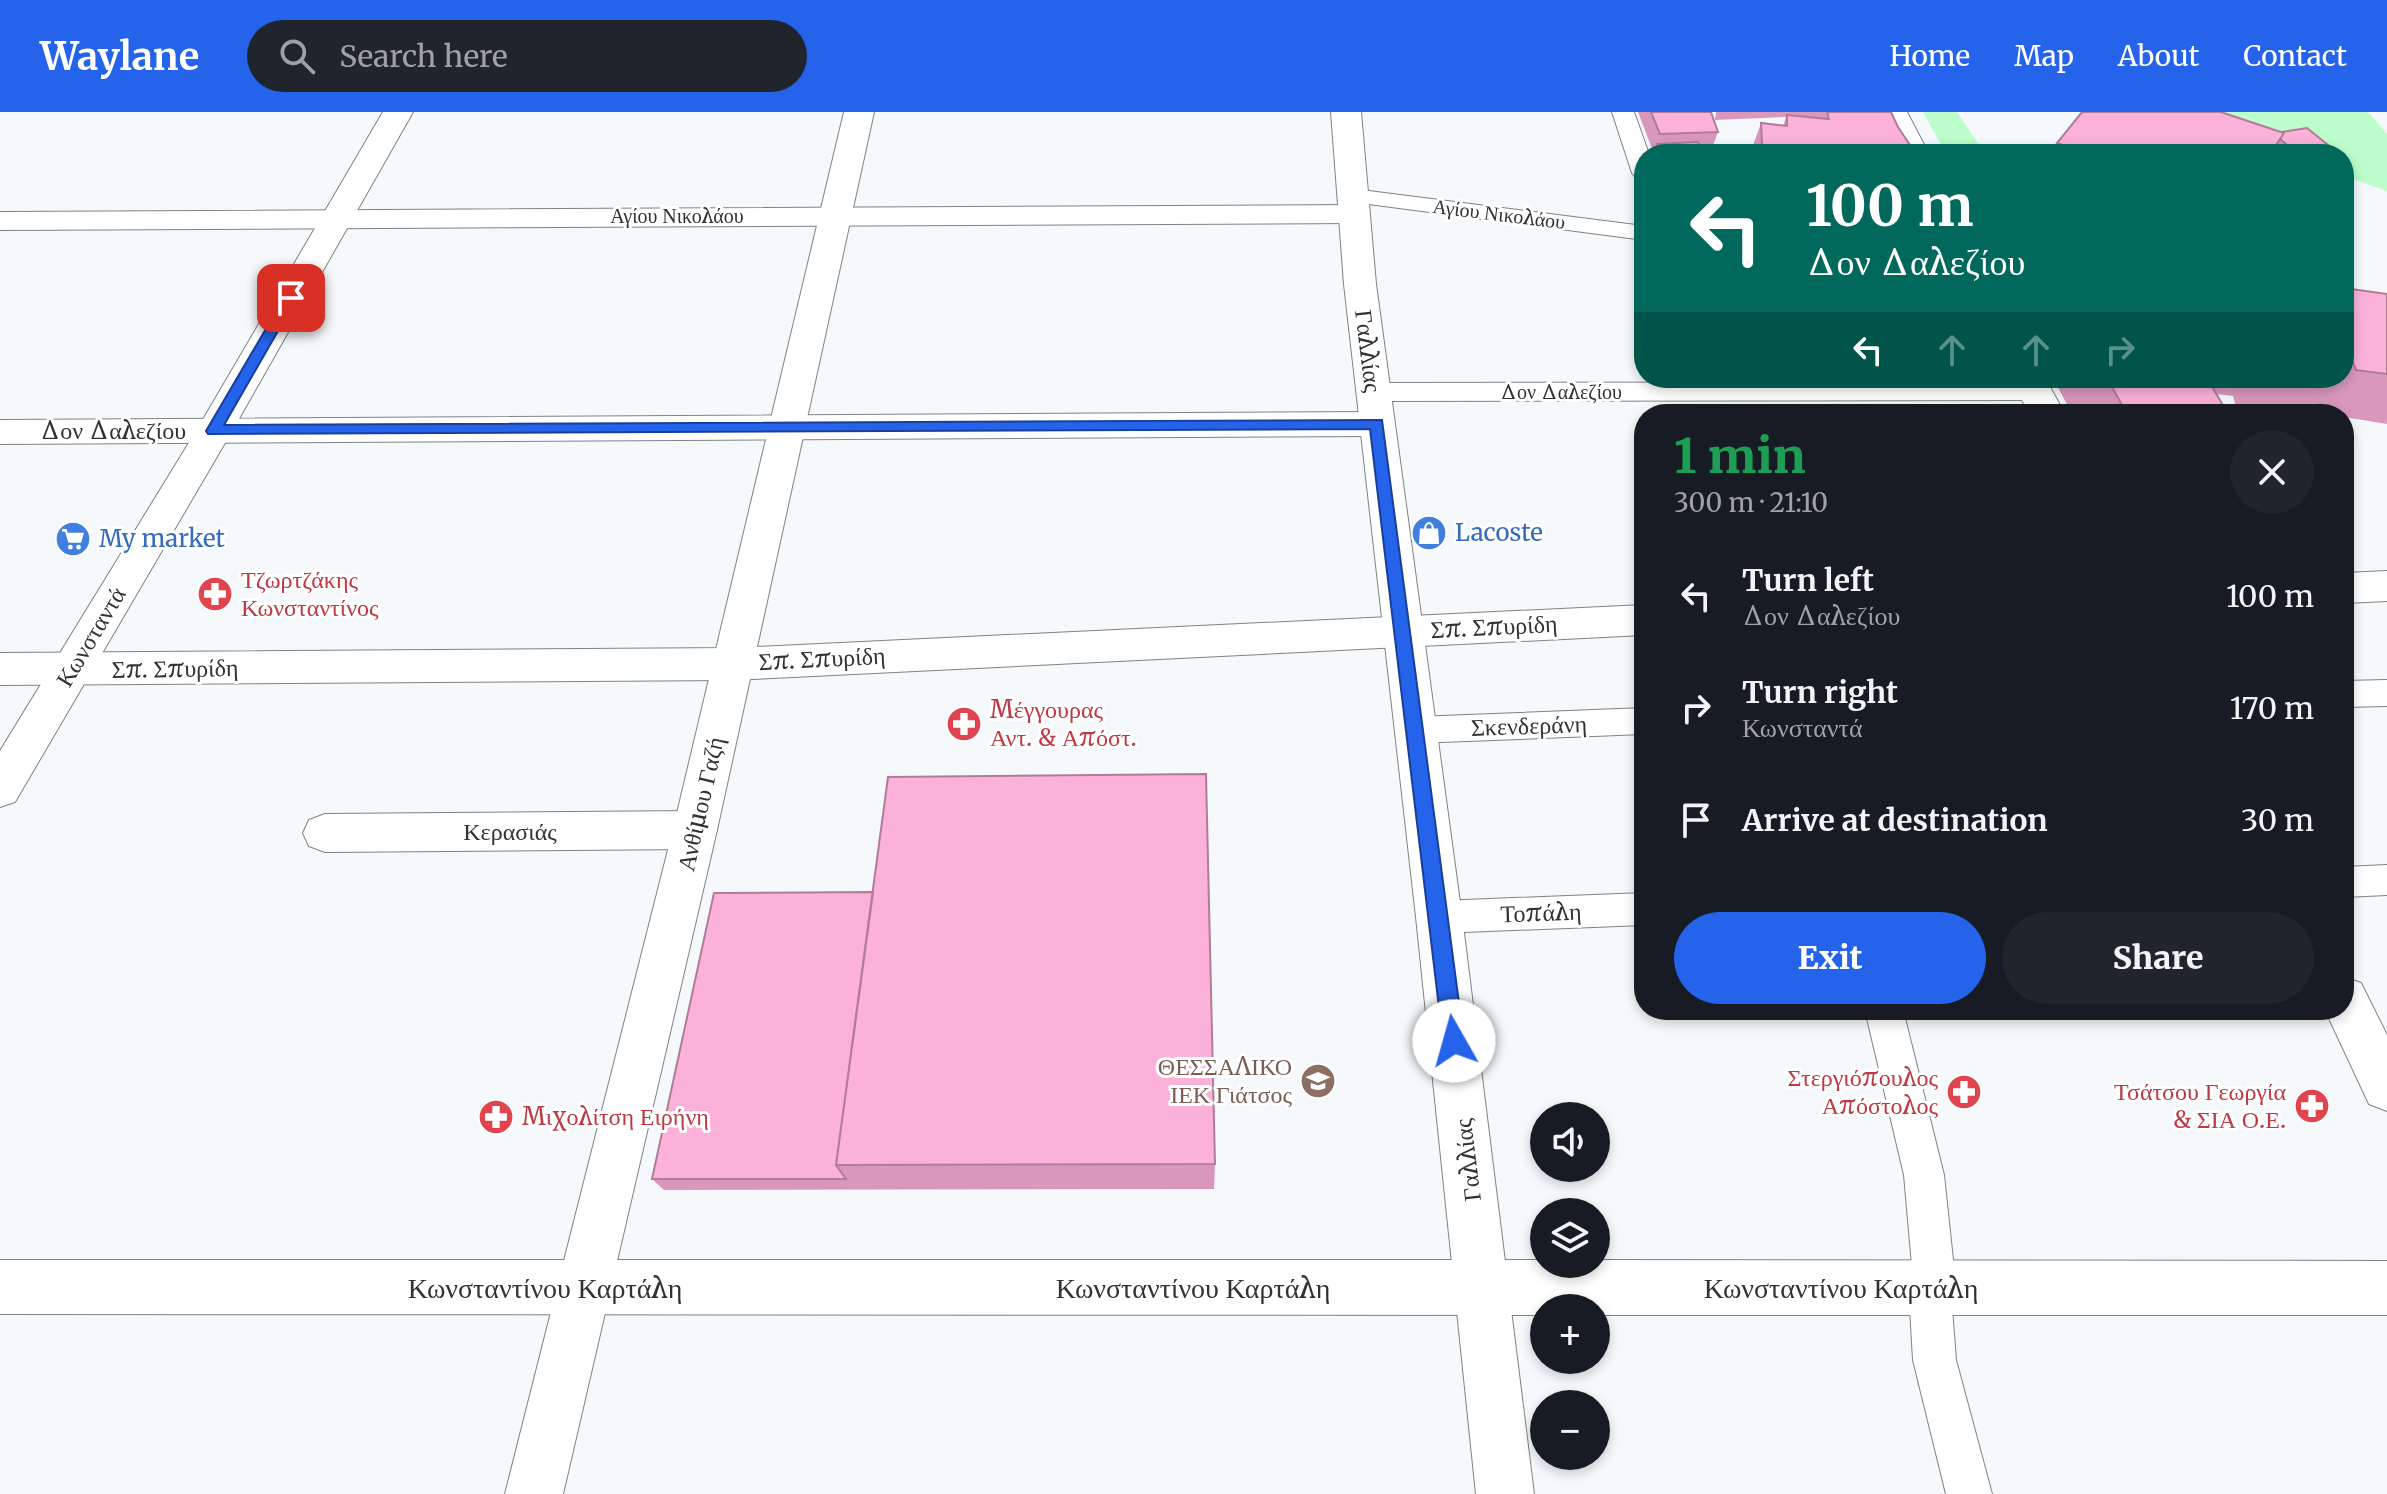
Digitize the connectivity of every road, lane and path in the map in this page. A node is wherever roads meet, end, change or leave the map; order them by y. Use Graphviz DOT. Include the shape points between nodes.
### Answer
graph roads {
  1 [pos="398,112"];
  2 [pos="859,112"];
  3 [pos="1346,112"];
  4 [pos="1623,112"];
  5 [pos="1892,112"];
  6 [pos="1634,144"];
  7 [pos="1909,144"];
  8 [pos="1354,205"];
  9 [pos="835,215"];
  10 [pos="337,218"];
  11 [pos="0,221"];
  12 [pos="1634,232"];
  13 [pos="2037,394"];
  14 [pos="1718,395"];
  15 [pos="1376,408"];
  16 [pos="786,428"];
  17 [pos="214,431"];
  18 [pos="0,432"];
  19 [pos="2387,586"];
  20 [pos="2354,588"];
  21 [pos="1634,620"];
  22 [pos="1401,631"];
  23 [pos="733,664"];
  24 [pos="0,669"];
  25 [pos="72,670"];
  26 [pos="2387,693"];
  27 [pos="2354,694"];
  28 [pos="1634,721"];
  29 [pos="1415,730"];
  30 [pos="0,789"];
  31 [pos="695,830"];
  32 [pos="325,833"];
  33 [pos="2387,880"];
  34 [pos="2354,882"];
  35 [pos="1634,909"];
  36 [pos="1439,917"];
  37 [pos="2354,1019"];
  38 [pos="1886,1020"];
  39 [pos="2387,1087"];
  40 [pos="0,1287"];
  41 [pos="586,1288"];
  42 [pos="1483,1288"];
  43 [pos="1935,1288"];
  44 [pos="2387,1288"];
  45 [pos="534,1494"];
  46 [pos="1505,1494"];
  47 [pos="1969,1494"];
  1 -- 10 [label="street, Κωνσταντά"];
  2 -- 9 [label="street, Ανθίμου Γαζή"];
  3 -- 8 [label="street, Γαλλίας"];
  4 -- 6 [label="street"];
  5 -- 7 [label="street"];
  8 -- 9 [label="street, Αγίου Νικολάου"];
  8 -- 12 [label="street, Αγίου Νικολάου"];
  8 -- 15 [label="street, Γαλλίας"];
  9 -- 10 [label="street, Αγίου Νικολάου"];
  9 -- 16 [label="street, Ανθίμου Γαζή"];
  10 -- 11 [label="street, Αγίου Νικολάου"];
  10 -- 17 [label="street, Κωνσταντά"];
  13 -- 14 [label="street, Δον Δαλεζίου"];
  14 -- 15 [label="street, Δον Δαλεζίου"];
  15 -- 16 [label="street, Δον Δαλεζίου"];
  15 -- 22 [label="street, Γαλλίας"];
  16 -- 17 [label="street, Δον Δαλεζίου"];
  16 -- 23 [label="street, Ανθίμου Γαζή"];
  17 -- 18 [label="street, Δον Δαλεζίου"];
  17 -- 25 [label="street, Κωνσταντά"];
  19 -- 20 [label="street"];
  21 -- 22 [label="street, Σπ. Σπυρίδη"];
  22 -- 23 [label="street, Σπ. Σπυρίδη"];
  22 -- 29 [label="street, Γαλλίας"];
  23 -- 25 [label="street, Σπ. Σπυρίδη"];
  23 -- 31 [label="street, Ανθίμου Γαζή"];
  24 -- 25 [label="street, Σπ. Σπυρίδη"];
  25 -- 30 [label="street, Κωνσταντά"];
  26 -- 27 [label="street"];
  28 -- 29 [label="street, Σκενδεράνη"];
  29 -- 36 [label="street, Γαλλίας"];
  31 -- 32 [label="street, Κερασιάς"];
  31 -- 41 [label="street, Ανθίμου Γαζή"];
  33 -- 34 [label="street"];
  35 -- 36 [label="street, Τοπάλη"];
  36 -- 42 [label="street, Γαλλίας"];
  37 -- 39 [label="street"];
  38 -- 43 [label="street" via="1924,1175"];
  40 -- 41 [label="street, Κωνσταντίνου Καρτάλη"];
  41 -- 42 [label="street, Κωνσταντίνου Καρτάλη"];
  41 -- 45 [label="street, Ανθίμου Γαζή"];
  42 -- 43 [label="street, Κωνσταντίνου Καρτάλη"];
  42 -- 46 [label="street, Γαλλίας"];
  43 -- 44 [label="street, Κωνσταντίνου Καρτάλη"];
  43 -- 47 [label="street" via="1929,1302 1938,1374"];
}
